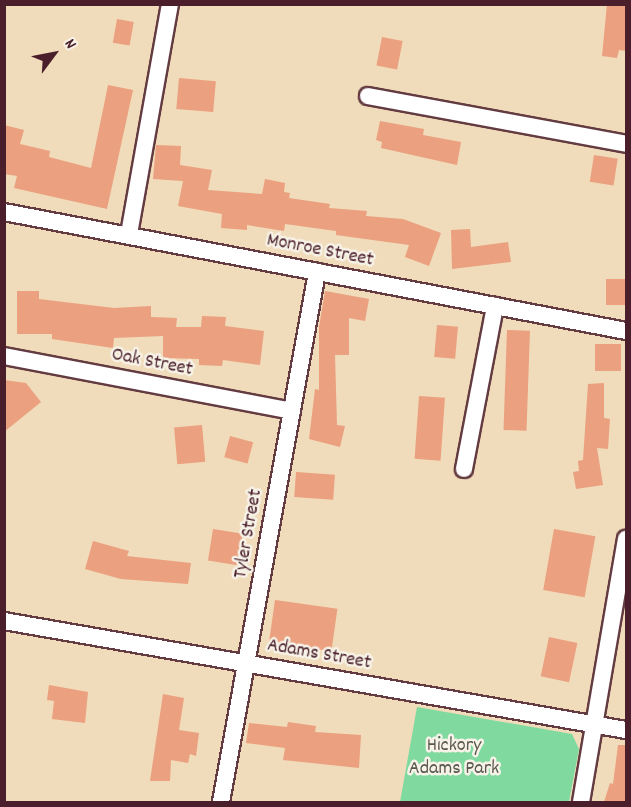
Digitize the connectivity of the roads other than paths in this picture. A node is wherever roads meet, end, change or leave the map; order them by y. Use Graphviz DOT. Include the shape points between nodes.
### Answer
graph roads {
  1 [pos="170,4"];
  2 [pos="368,96"];
  3 [pos="627,144"];
  4 [pos="4,212"];
  5 [pos="129,234"];
  6 [pos="317,272"];
  7 [pos="495,306"];
  8 [pos="627,331"];
  9 [pos="4,356"];
  10 [pos="292,411"];
  11 [pos="464,469"];
  12 [pos="627,539"];
  13 [pos="4,621"];
  14 [pos="247,663"];
  15 [pos="594,724"];
  16 [pos="627,730"];
  17 [pos="221,802"];
  18 [pos="581,802"];
  1 -- 5 [label="street"];
  2 -- 3 [label="street"];
  4 -- 5 [label="street, Monroe Street"];
  5 -- 6 [label="street, Monroe Street"];
  6 -- 7 [label="street, Monroe Street"];
  6 -- 10 [label="street, Tyler Street"];
  7 -- 8 [label="street, Monroe Street"];
  7 -- 11 [label="street"];
  9 -- 10 [label="street, Oak Street"];
  10 -- 14 [label="street, Tyler Street"];
  12 -- 15 [label="street"];
  13 -- 14 [label="street, Adams Street"];
  14 -- 15 [label="street, Adams Street"];
  14 -- 17 [label="street, Tyler Street"];
  15 -- 16 [label="street, Adams Street"];
  15 -- 18 [label="street"];
}
